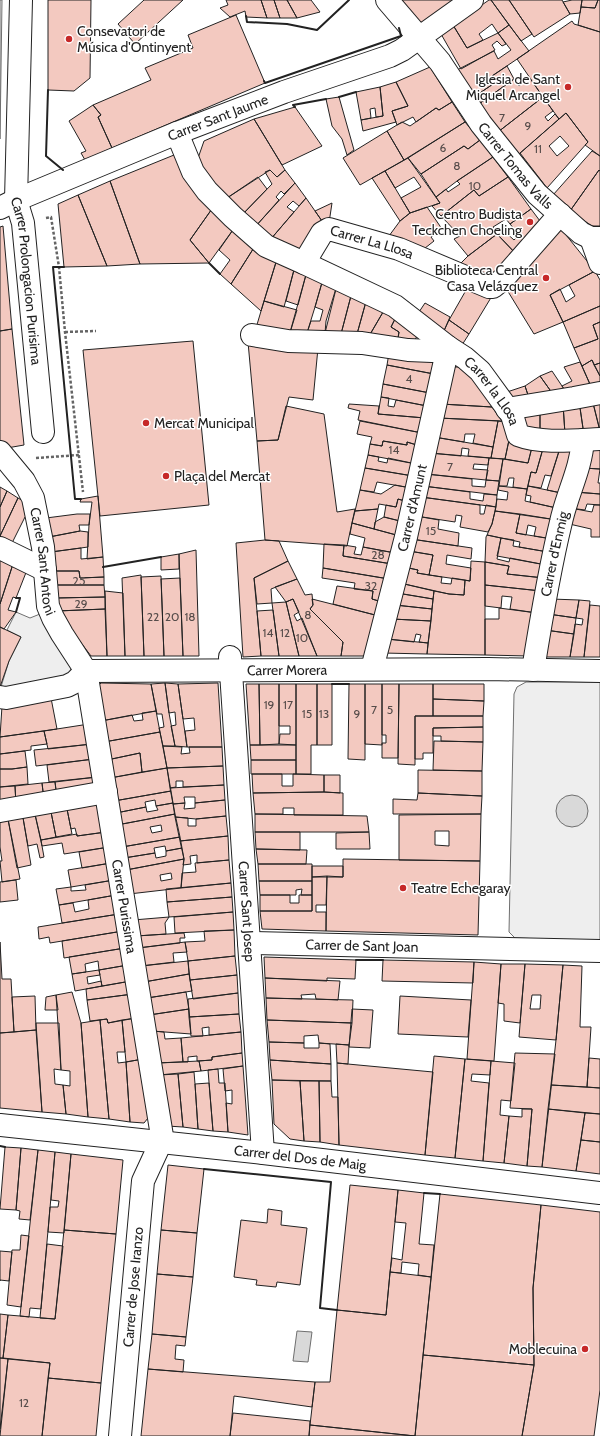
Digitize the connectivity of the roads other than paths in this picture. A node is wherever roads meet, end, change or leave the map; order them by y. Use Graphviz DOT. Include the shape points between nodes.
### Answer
graph roads {
  1 [pos="22,0"];
  2 [pos="387,0"];
  3 [pos="472,0"];
  4 [pos="420,37"];
  5 [pos="18,130"];
  6 [pos="177,133"];
  7 [pos="0,167"];
  8 [pos="5,200"];
  9 [pos="560,214"];
  10 [pos="596,238"];
  11 [pos="304,263"];
  12 [pos="600,263"];
  13 [pos="252,335"];
  14 [pos="448,347"];
  15 [pos="600,393"];
  16 [pos="507,409"];
  17 [pos="43,432"];
  18 [pos="592,440"];
  19 [pos="0,452"];
  20 [pos="0,548"];
  21 [pos="45,570"];
  22 [pos="231,663"];
  23 [pos="372,669"];
  24 [pos="86,670"];
  25 [pos="533,670"];
  26 [pos="600,671"];
  27 [pos="0,697"];
  28 [pos="106,792"];
  29 [pos="0,812"];
  30 [pos="249,943"];
  31 [pos="600,951"];
  32 [pos="0,1125"];
  33 [pos="161,1142"];
  34 [pos="263,1153"];
  35 [pos="600,1192"];
  36 [pos="120,1436"];
  1 -- 5 [label="street, Carrer Prolongacion Purisima"];
  2 -- 4 [label="street, Carrer Tomas Valls"];
  3 -- 4 [label="street, Carrer Sant Jaume"];
  4 -- 6 [label="street, Carrer Sant Jaume" via="390,56 284,92"];
  4 -- 9 [label="street, Carrer Tomas Valls" via="498,146 536,194"];
  5 -- 7 [label="street" via="5,162"];
  5 -- 8 [label="street, Carrer Prolongacion Purisima"];
  6 -- 8 [label="street, Carrer Sant Jaume"];
  6 -- 11 [label="street" via="193,172 233,217 266,246"];
  8 -- 17 [label="street, Carrer Prolongacion Purisima" via="23,223"];
  9 -- 10 [label="street, Carrer Tomas Valls" via="581,233"];
  9 -- 11 [label="street, Carrer La Llosa" via="493,287 399,249 329,229 322,233"];
  10 -- 12 [label="street"];
  11 -- 14 [label="street, Carrer la Llosa" via="395,306"];
  13 -- 14 [label="street, Carrer la Llosa" via="288,341 362,343 408,350 432,351"];
  14 -- 16 [label="street, Carrer la Llosa" via="480,370"];
  14 -- 23 [label="street, Carrer d'Amunt" via="406,537"];
  15 -- 16 [label="street"];
  16 -- 18 [label="street, Carrer la Llosa" via="514,420 518,435 552,440"];
  18 -- 25 [label="street, Carrer d'Enmig" via="581,460 561,520"];
  19 -- 21 [label="street, Carrer Sant Antoni" via="19,474 33,498"];
  20 -- 21 [label="street"];
  21 -- 24 [label="street, Carrer Sant Antoni" via="50,612"];
  22 -- 23 [label="street, Carrer Morera"];
  22 -- 24 [label="street, Carrer Morera"];
  22 -- 30 [label="street, Carrer Sant Josep"];
  23 -- 25 [label="street, Carrer Morera"];
  24 -- 27 [label="street" via="75,682 67,686"];
  24 -- 28 [label="street, Carrer Purissima"];
  25 -- 26 [label="street, Carrer Morera"];
  28 -- 29 [label="street"];
  28 -- 33 [label="street, Carrer Purissima"];
  30 -- 31 [label="street, Carrer de Sant Joan"];
  30 -- 34 [label="street, Carrer Sant Josep"];
  32 -- 33 [label="street, Carrer del Dos de Maig"];
  33 -- 34 [label="street, Carrer del Dos de Maig"];
  33 -- 36 [label="street, Carrer de Jose Iranzo" via="143,1181"];
  34 -- 35 [label="street, Carrer del Dos de Maig"];
}
